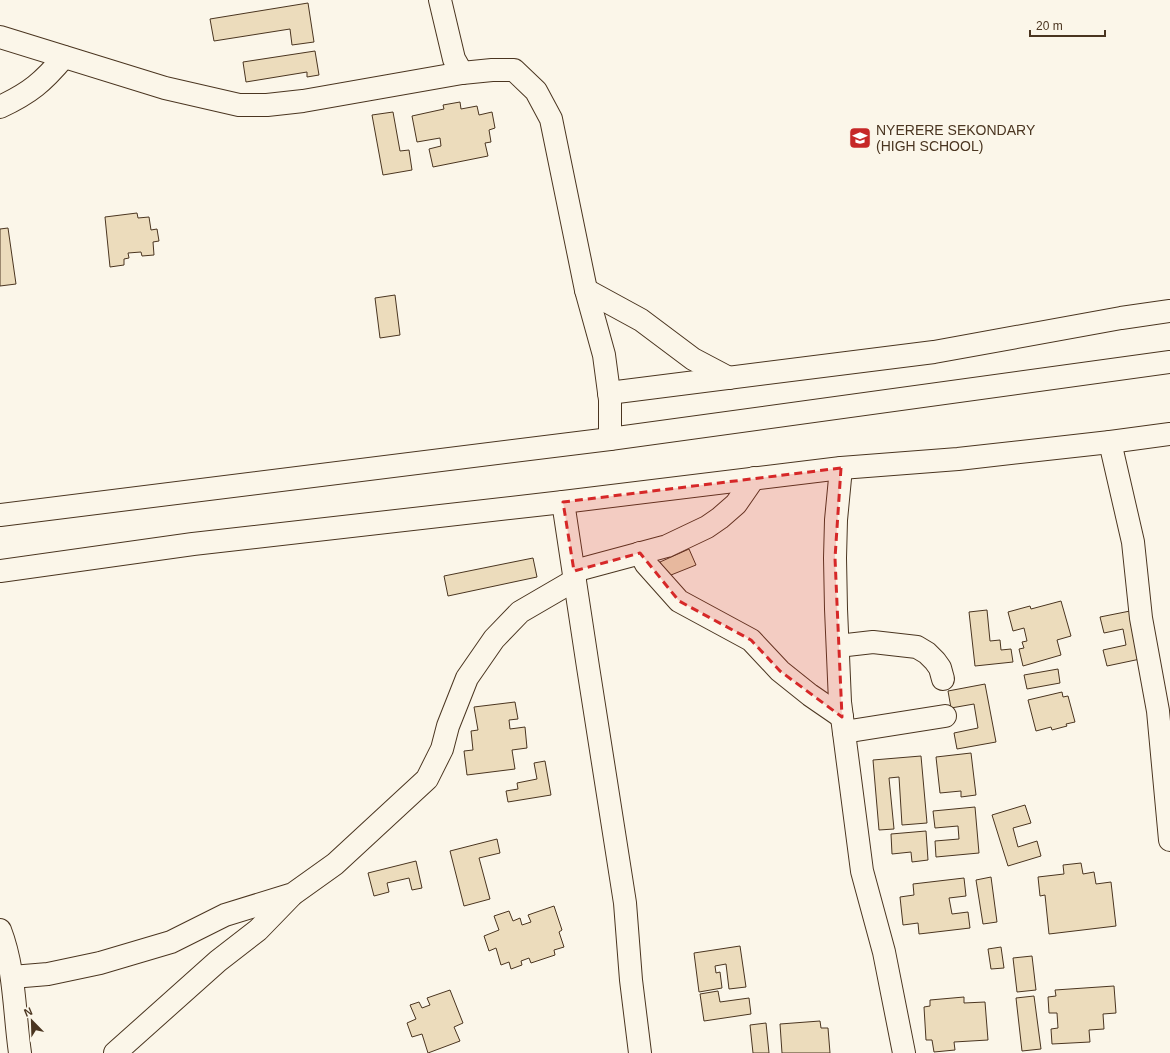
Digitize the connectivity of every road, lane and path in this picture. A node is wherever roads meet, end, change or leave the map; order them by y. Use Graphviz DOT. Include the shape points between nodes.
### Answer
graph roads {
  1 [pos="440,0"];
  2 [pos="0,37"];
  3 [pos="64,57"];
  4 [pos="462,73"];
  5 [pos="0,107"];
  6 [pos="586,290"];
  7 [pos="1170,311"];
  8 [pos="1170,362"];
  9 [pos="729,378"];
  10 [pos="609,393"];
  11 [pos="1170,434"];
  12 [pos="610,439"];
  13 [pos="1110,442"];
  14 [pos="840,468"];
  15 [pos="754,478"];
  16 [pos="563,502"];
  17 [pos="0,515"];
  18 [pos="640,553"];
  19 [pos="0,572"];
  20 [pos="574,575"];
  21 [pos="838,646"];
  22 [pos="943,678"];
  23 [pos="945,716"];
  24 [pos="843,725"];
  25 [pos="1170,840"];
  26 [pos="293,894"];
  27 [pos="0,930"];
  28 [pos="8,978"];
  29 [pos="20,1053"];
  30 [pos="115,1053"];
  31 [pos="640,1053"];
  32 [pos="904,1053"];
  1 -- 4 [label="main road" via="454,59"];
  2 -- 3 [label="main road"];
  3 -- 4 [label="main road" via="164,88 239,105 303,101"];
  3 -- 5 [label="main road" via="32,90"];
  4 -- 6 [label="main road" via="514,70 536,92 551,119"];
  6 -- 9 [label="main road" via="641,320 693,359"];
  6 -- 10 [label="main road" via="604,355"];
  7 -- 9 [label="main road" via="934,352"];
  8 -- 12 [label="main road"];
  9 -- 10 [label="main road"];
  10 -- 12 [label="main road"];
  11 -- 13 [label="main road"];
  12 -- 17 [label="main road"];
  13 -- 14 [label="main road" via="958,459"];
  13 -- 25 [label="main road" via="1133,542 1141,618 1158,711"];
  14 -- 15 [label="main road"];
  14 -- 21 [label="main road" via="835,550"];
  15 -- 16 [label="main road"];
  15 -- 18 [label="main road" via="736,504 707,527 667,546"];
  16 -- 19 [label="main road" via="193,544"];
  16 -- 20 [label="main road"];
  18 -- 20 [label="main road"];
  18 -- 24 [label="main road" via="646,564 679,601 751,640 780,671"];
  20 -- 26 [label="main road" via="520,612 494,639 467,678 442,749 427,779 335,864"];
  20 -- 31 [label="main road" via="625,903"];
  21 -- 22 [label="main road" via="873,642 917,647 935,661"];
  21 -- 24 [label="main road"];
  23 -- 24 [label="main road"];
  24 -- 32 [label="main road" via="862,871 884,952"];
  26 -- 28 [label="main road" via="225,916 171,942 100,963 48,974"];
  26 -- 30 [label="main road" via="258,930 218,961"];
  27 -- 28 [label="main road" via="6,945"];
  28 -- 29 [label="main road"];
}
